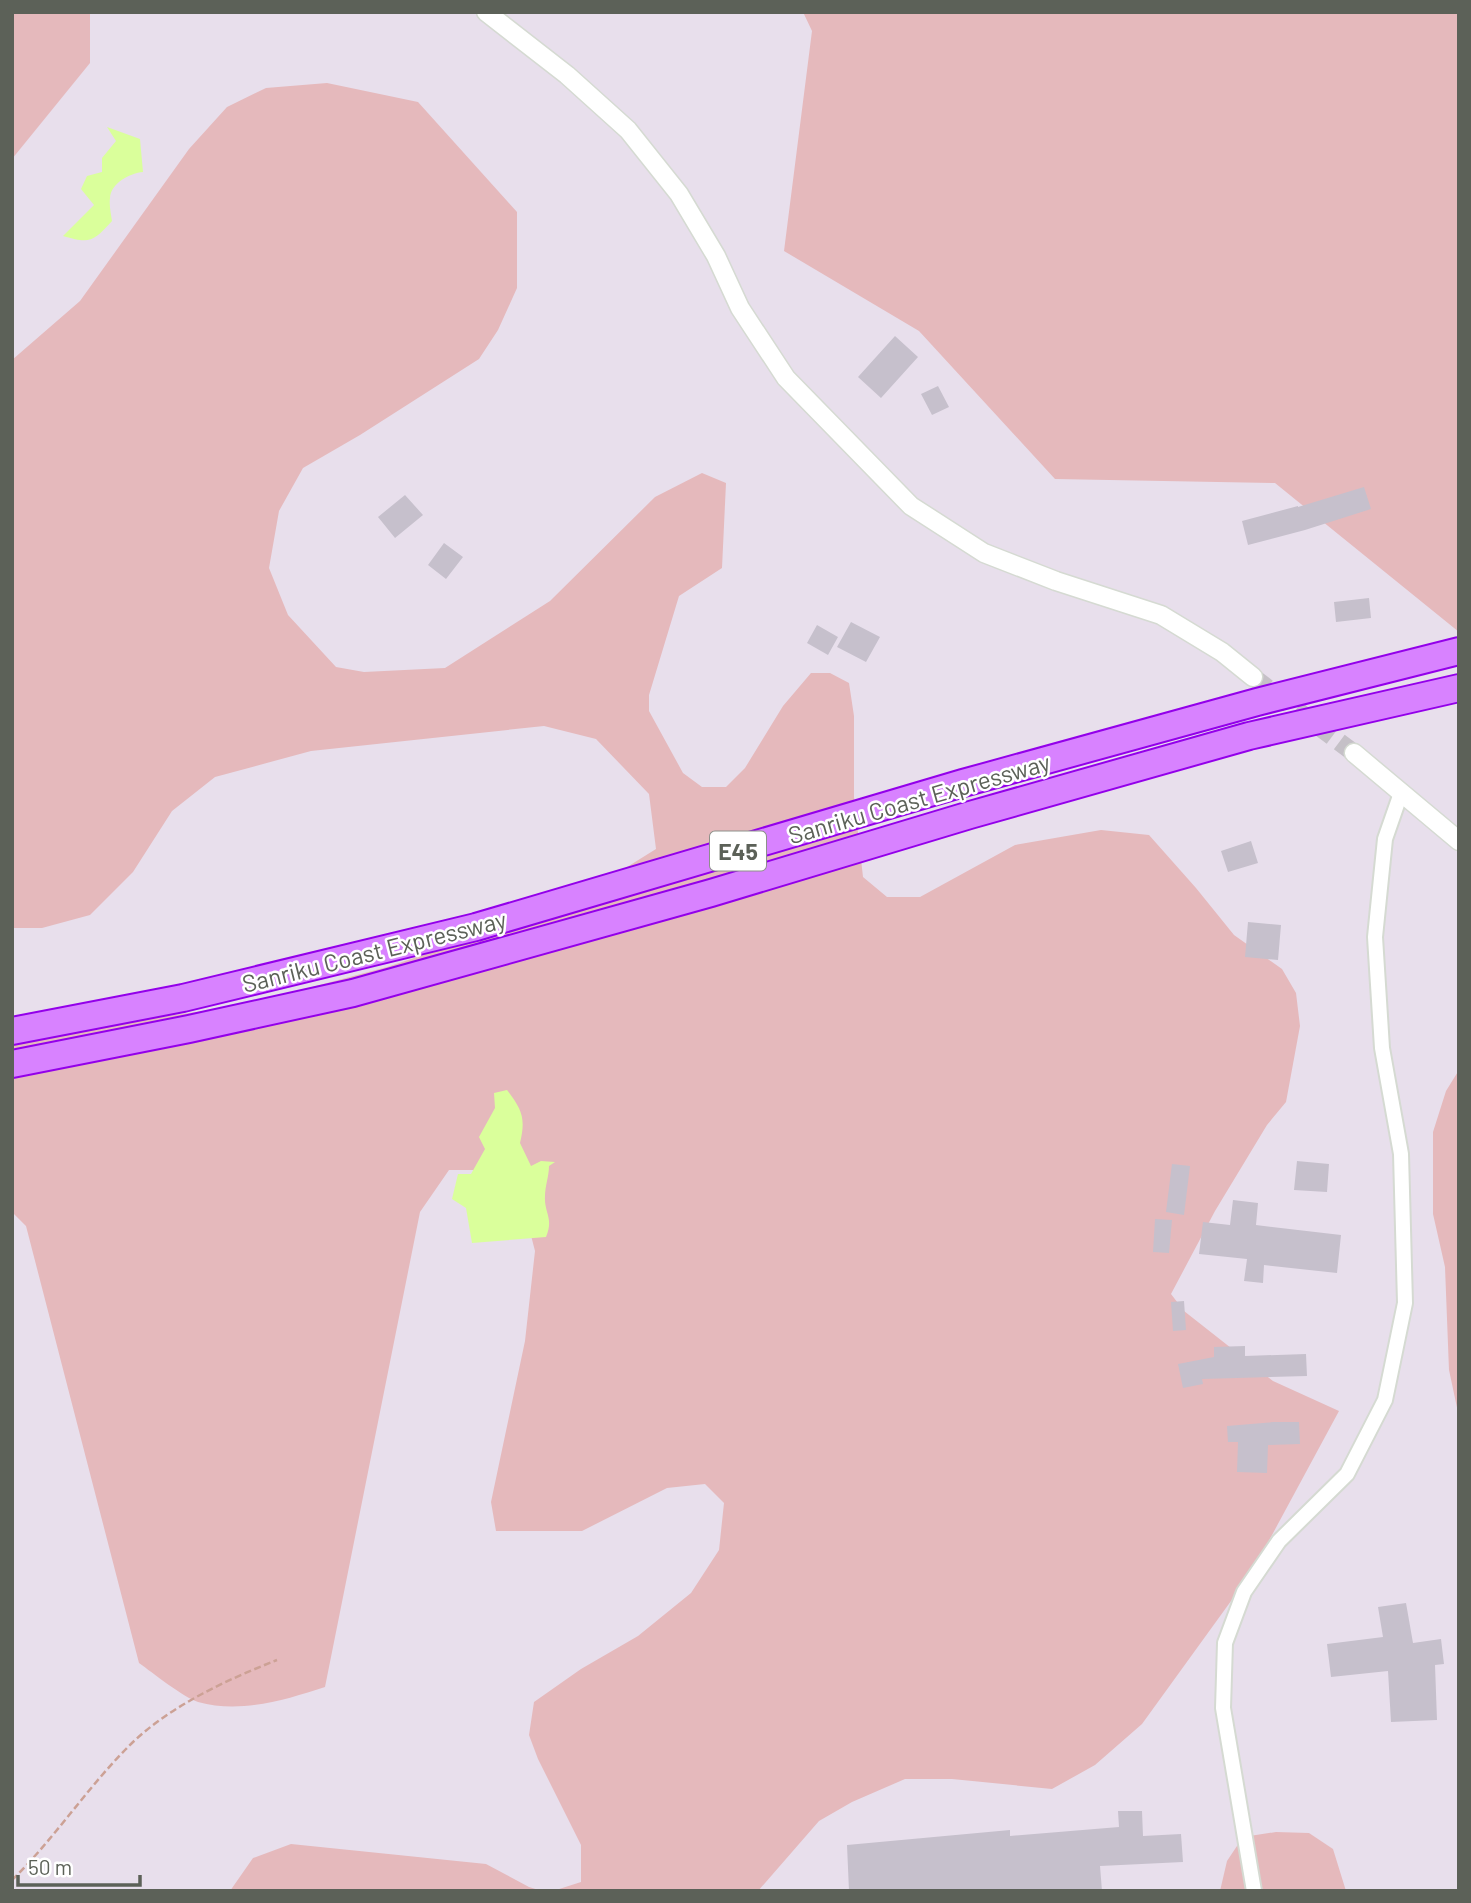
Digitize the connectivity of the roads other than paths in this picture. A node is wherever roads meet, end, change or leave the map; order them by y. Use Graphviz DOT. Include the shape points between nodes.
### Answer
graph roads {
  1 [pos="486,12"];
  2 [pos="1459,651"];
  3 [pos="1253,677"];
  4 [pos="1459,688"];
  5 [pos="1354,753"];
  6 [pos="1401,793"];
  7 [pos="1459,841"];
  8 [pos="12,1031"];
  9 [pos="12,1064"];
  10 [pos="1254,1891"];
  1 -- 3 [label="street" via="567,75 628,131 679,194 740,308 786,378 911,506 984,553 1161,615"];
  2 -- 8 [label="highway, Sanriku Coast Expressway / E45" via="963,783 476,927 183,999"];
  4 -- 9 [label="highway, Sanriku Coast Expressway / E45" via="1249,736 353,992"];
  5 -- 6 [label="street"];
  6 -- 7 [label="street"];
  6 -- 10 [label="street" via="1384,839 1375,937 1381,1048 1401,1154 1405,1303 1384,1399 1347,1474 1279,1541 1244,1592 1226,1643 1223,1709"];
}
